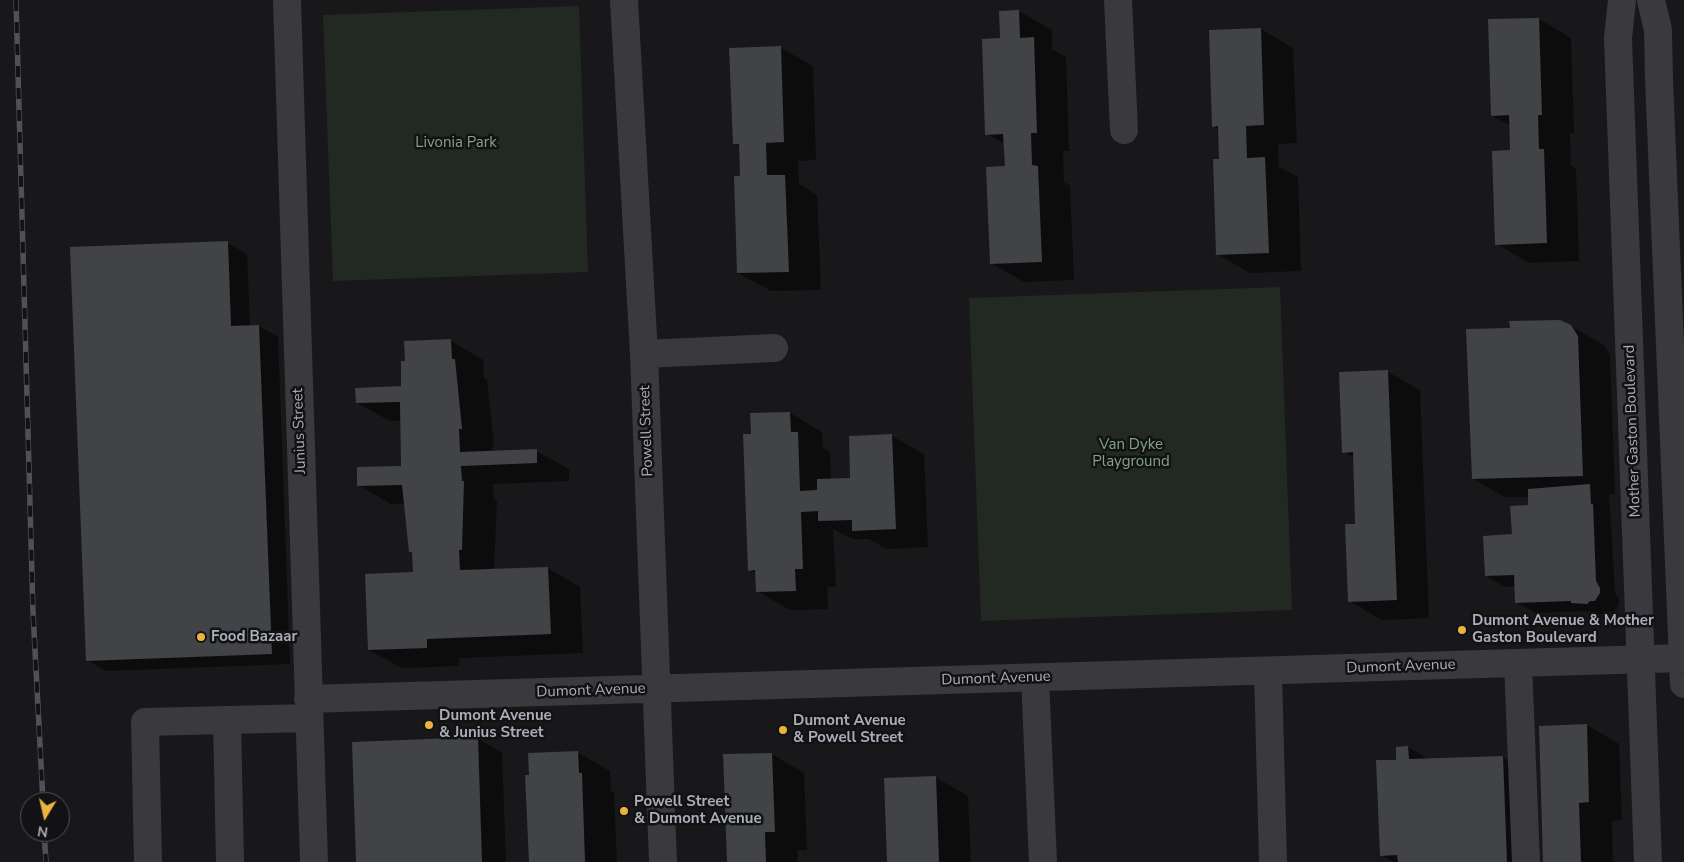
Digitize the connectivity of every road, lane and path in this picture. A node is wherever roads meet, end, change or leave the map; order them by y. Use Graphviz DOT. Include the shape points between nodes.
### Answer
graph roads {
  1 [pos="287,0"];
  2 [pos="624,0"];
  3 [pos="1118,0"];
  4 [pos="1622,0"];
  5 [pos="1651,0"];
  6 [pos="1124,130"];
  7 [pos="774,348"];
  8 [pos="644,354"];
  9 [pos="1641,660"];
  10 [pos="1518,663"];
  11 [pos="1684,667"];
  12 [pos="1268,671"];
  13 [pos="1035,678"];
  14 [pos="657,689"];
  15 [pos="309,708"];
  16 [pos="226,720"];
  17 [pos="148,862"];
  18 [pos="230,862"];
  19 [pos="314,862"];
  20 [pos="663,862"];
  21 [pos="1043,862"];
  22 [pos="1273,862"];
  23 [pos="1526,862"];
  24 [pos="1648,862"];
  1 -- 15 [label="street, Junius Street"];
  2 -- 8 [label="street, Powell Street"];
  3 -- 6 [label="street"];
  4 -- 9 [label="street, Mother Gaston Boulevard" via="1618,38"];
  5 -- 11 [label="street" via="1658,30"];
  7 -- 8 [label="street"];
  8 -- 14 [label="street, Powell Street"];
  9 -- 10 [label="street, Dumont Avenue"];
  9 -- 11 [label="street, Dumont Avenue"];
  9 -- 24 [label="street, Mother Gaston Boulevard"];
  10 -- 12 [label="street, Dumont Avenue"];
  10 -- 23 [label="street"];
  12 -- 13 [label="street, Dumont Avenue"];
  12 -- 22 [label="street"];
  13 -- 14 [label="street, Dumont Avenue"];
  13 -- 21 [label="street"];
  14 -- 15 [label="street, Dumont Avenue"];
  14 -- 20 [label="street, Powell Street"];
  15 -- 16 [label="street, Dumont Avenue"];
  15 -- 19 [label="street, Junius Street"];
  16 -- 17 [label="street, Dumont Avenue" via="144,722"];
  16 -- 18 [label="street"];
}
